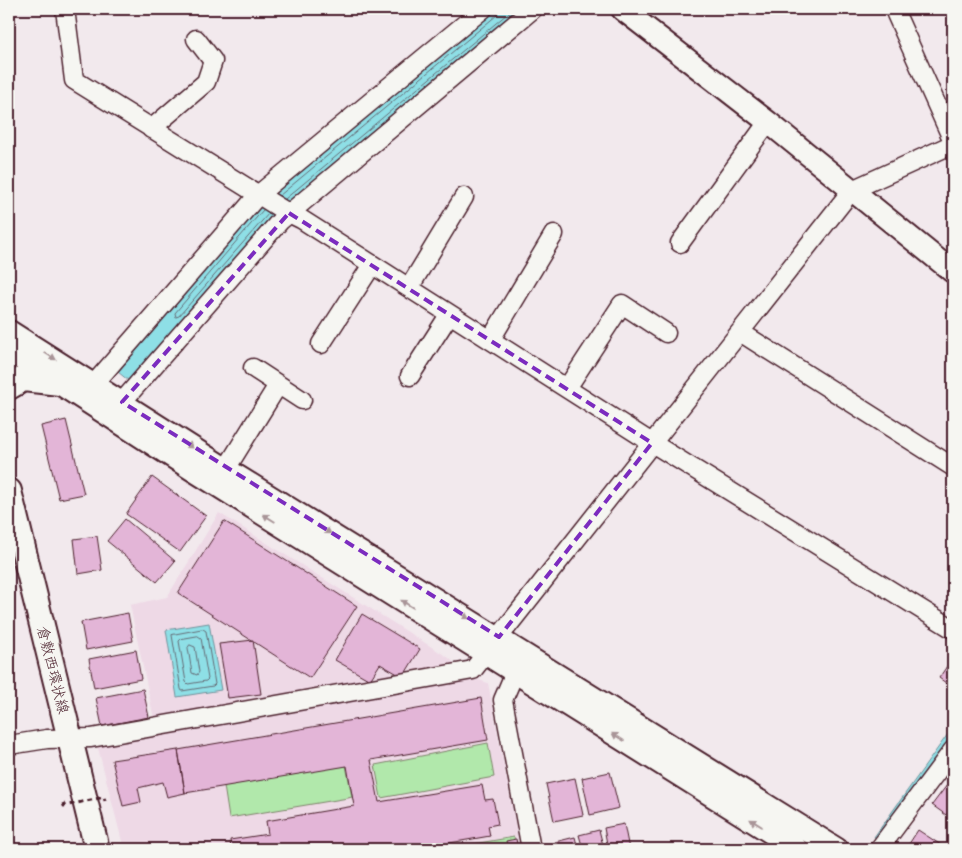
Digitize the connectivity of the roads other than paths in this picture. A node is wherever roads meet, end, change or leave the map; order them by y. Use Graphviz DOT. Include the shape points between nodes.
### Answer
graph roads {
  1 [pos="66,9"];
  2 [pos="483,9"];
  3 [pos="533,9"];
  4 [pos="622,9"];
  5 [pos="896,9"];
  6 [pos="196,39"];
  7 [pos="768,122"];
  8 [pos="151,129"];
  9 [pos="953,143"];
  10 [pos="852,190"];
  11 [pos="262,196"];
  12 [pos="464,197"];
  13 [pos="286,211"];
  14 [pos="554,234"];
  15 [pos="680,243"];
  16 [pos="372,265"];
  17 [pos="953,272"];
  18 [pos="409,288"];
  19 [pos="449,315"];
  20 [pos="9,331"];
  21 [pos="740,332"];
  22 [pos="666,333"];
  23 [pos="491,339"];
  24 [pos="321,344"];
  25 [pos="9,351"];
  26 [pos="253,368"];
  27 [pos="410,376"];
  28 [pos="60,383"];
  29 [pos="94,384"];
  30 [pos="278,384"];
  31 [pos="9,387"];
  32 [pos="567,388"];
  33 [pos="302,400"];
  34 [pos="122,402"];
  35 [pos="652,443"];
  36 [pos="953,467"];
  37 [pos="226,468"];
  38 [pos="9,491"];
  39 [pos="953,629"];
  40 [pos="499,637"];
  41 [pos="487,654"];
  42 [pos="514,672"];
  43 [pos="70,739"];
  44 [pos="9,745"];
  45 [pos="953,750"];
  46 [pos="97,849"];
  47 [pos="531,849"];
  48 [pos="797,849"];
  49 [pos="837,849"];
  50 [pos="879,849"];
  1 -- 8 [label="street" via="74,80"];
  2 -- 11 [label="street"];
  3 -- 13 [label="street"];
  4 -- 7 [label="street"];
  5 -- 9 [label="street"];
  6 -- 8 [label="street" via="213,61 206,82"];
  7 -- 10 [label="street"];
  7 -- 15 [label="street"];
  8 -- 11 [label="street"];
  9 -- 10 [label="street"];
  10 -- 17 [label="street"];
  10 -- 21 [label="street"];
  11 -- 13 [label="street"];
  11 -- 29 [label="street"];
  12 -- 18 [label="street"];
  13 -- 16 [label="street"];
  13 -- 34 [label="street"];
  14 -- 23 [label="street"];
  16 -- 18 [label="street"];
  16 -- 24 [label="street"];
  18 -- 19 [label="street"];
  19 -- 23 [label="street"];
  19 -- 27 [label="street"];
  20 -- 29 [label="street, one-way"];
  21 -- 35 [label="street"];
  21 -- 36 [label="street"];
  22 -- 32 [label="street" via="622,304"];
  23 -- 32 [label="street"];
  25 -- 28 [label="street"];
  26 -- 30 [label="street"];
  28 -- 31 [label="main road" via="23,379"];
  41 -- 28 [label="street, one-way"];
  29 -- 34 [label="street"];
  30 -- 33 [label="street"];
  30 -- 37 [label="street"];
  32 -- 35 [label="street"];
  34 -- 37 [label="street, one-way"];
  35 -- 39 [label="street"];
  35 -- 40 [label="street"];
  37 -- 40 [label="street, one-way"];
  38 -- 43 [label="main road, 倉敷西環状線"];
  40 -- 41 [label="street"];
  40 -- 49 [label="street"];
  41 -- 42 [label="street"];
  41 -- 43 [label="street" via="473,670 91,738"];
  42 -- 47 [label="street" via="503,700"];
  48 -- 42 [label="street, one-way"];
  43 -- 44 [label="street"];
  43 -- 46 [label="main road, 倉敷西環状線"];
  45 -- 50 [label="street"];
}
